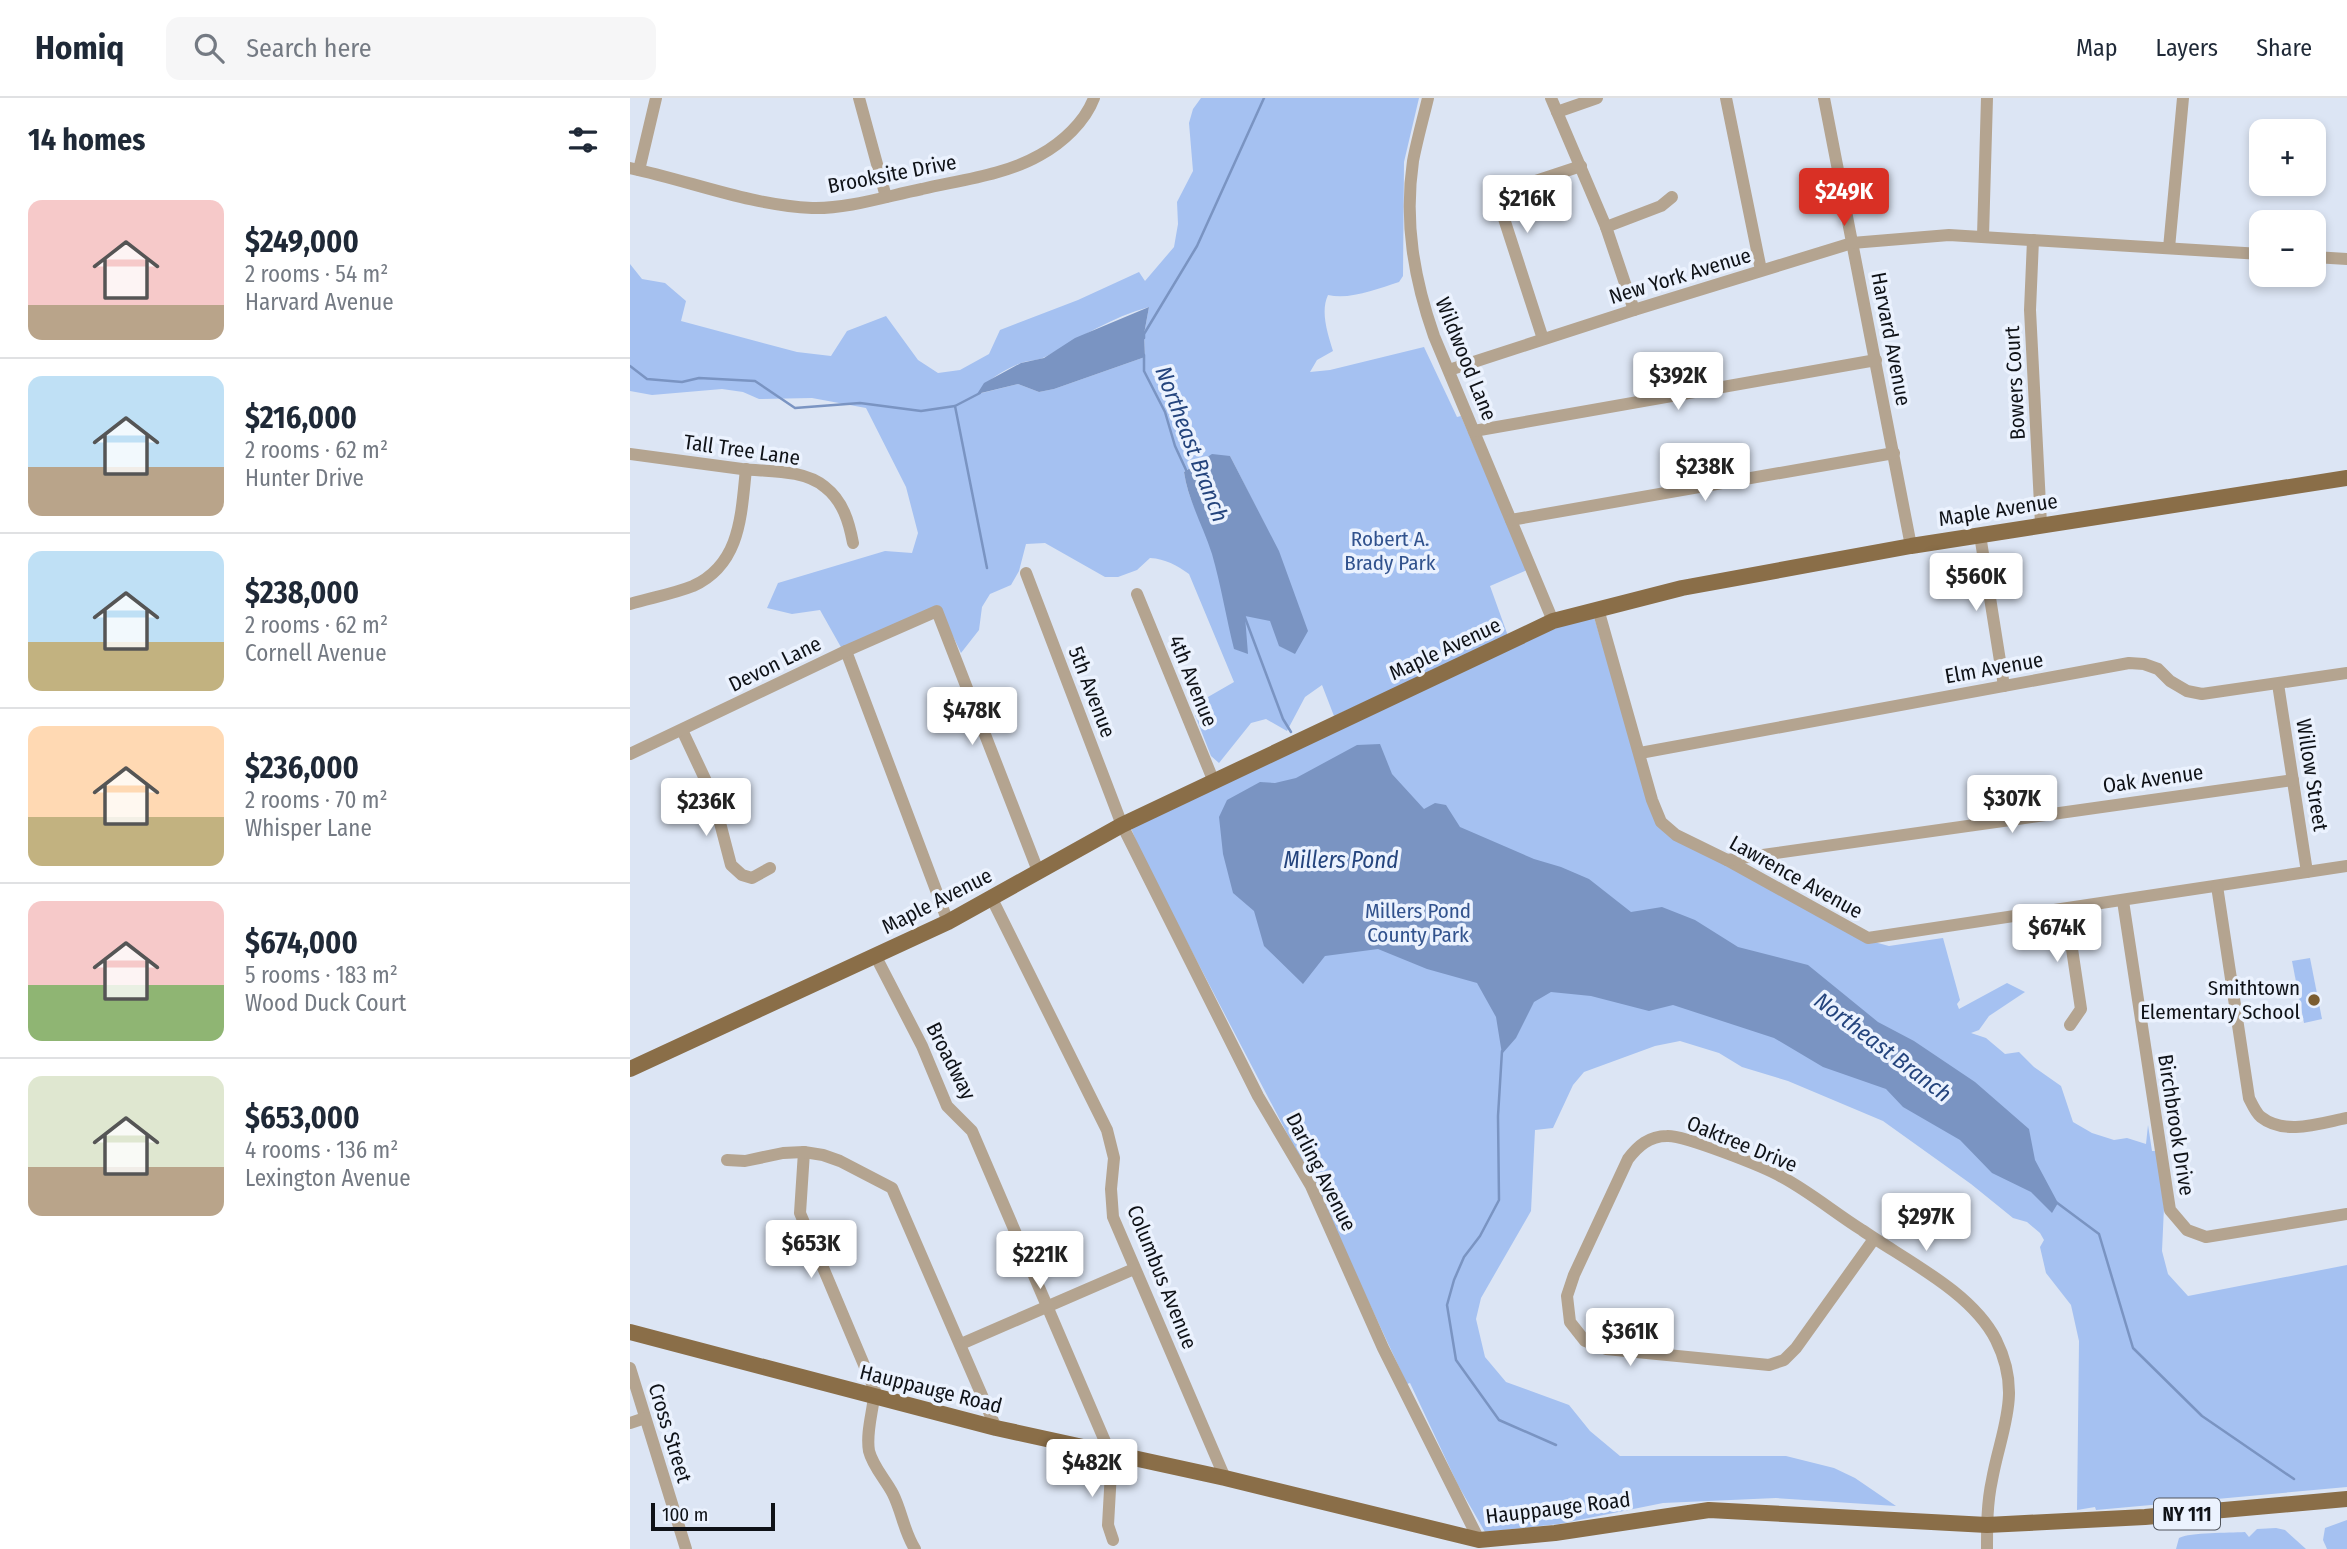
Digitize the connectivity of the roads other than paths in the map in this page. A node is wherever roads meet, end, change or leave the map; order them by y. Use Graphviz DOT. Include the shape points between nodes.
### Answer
graph roads {
  1 [pos="656,98"];
  2 [pos="859,98"];
  3 [pos="1094,98"];
  4 [pos="1428,98"];
  5 [pos="1550,98"];
  6 [pos="1597,98"];
  7 [pos="1726,98"];
  8 [pos="1824,98"];
  9 [pos="1987,98"];
  10 [pos="2183,98"];
  11 [pos="1557,112"];
  12 [pos="1581,166"];
  13 [pos="634,169"];
  14 [pos="886,197"];
  15 [pos="1672,197"];
  16 [pos="1606,226"];
  17 [pos="1983,236"];
  18 [pos="2033,240"];
  19 [pos="1852,243"];
  20 [pos="2169,248"];
  21 [pos="2249,253"];
  22 [pos="2326,258"];
  23 [pos="2347,259"];
  24 [pos="1761,270"];
  25 [pos="1634,310"];
  26 [pos="1543,339"];
  27 [pos="1876,360"];
  28 [pos="1449,370"];
  29 [pos="1474,431"];
  30 [pos="1894,453"];
  31 [pos="630,454"];
  32 [pos="746,470"];
  33 [pos="2347,478"];
  34 [pos="1511,520"];
  35 [pos="2041,524"];
  36 [pos="1980,535"];
  37 [pos="853,543"];
  38 [pos="1911,546"];
  39 [pos="1026,573"];
  40 [pos="1137,594"];
  41 [pos="630,604"];
  42 [pos="1598,609"];
  43 [pos="1553,621"];
  44 [pos="846,651"];
  45 [pos="2347,673"];
  46 [pos="2278,684"];
  47 [pos="2004,686"];
  48 [pos="682,730"];
  49 [pos="1640,753"];
  50 [pos="630,754"];
  51 [pos="2293,779"];
  52 [pos="1214,782"];
  53 [pos="1122,825"];
  54 [pos="1727,860"];
  55 [pos="2347,866"];
  56 [pos="770,868"];
  57 [pos="1038,872"];
  58 [pos="2307,872"];
  59 [pos="2217,886"];
  60 [pos="992,899"];
  61 [pos="2123,901"];
  62 [pos="2066,909"];
  63 [pos="948,922"];
  64 [pos="876,955"];
  65 [pos="2070,1025"];
  66 [pos="630,1069"];
  67 [pos="2347,1118"];
  68 [pos="804,1152"];
  69 [pos="727,1160"];
  70 [pos="2347,1214"];
  71 [pos="1874,1239"];
  72 [pos="1134,1269"];
  73 [pos="1047,1306"];
  74 [pos="630,1332"];
  75 [pos="961,1344"];
  76 [pos="630,1368"];
  77 [pos="876,1398"];
  78 [pos="645,1418"];
  79 [pos="630,1423"];
  80 [pos="996,1428"];
  81 [pos="1111,1454"];
  82 [pos="1225,1478"];
  83 [pos="2347,1499"];
  84 [pos="1987,1525"];
  85 [pos="1113,1540"];
  86 [pos="1479,1540"];
  87 [pos="686,1549"];
  88 [pos="915,1549"];
  89 [pos="1987,1549"];
  1 -- 13 [label="street"];
  2 -- 14 [label="street"];
  3 -- 14 [label="street, Brooksite Drive" via="1064,139 1040,155 1013,167"];
  4 -- 28 [label="street, Wildwood Lane" via="1413,163 1410,228 1420,297"];
  5 -- 11 [label="street"];
  6 -- 11 [label="street"];
  7 -- 24 [label="street"];
  8 -- 19 [label="street, Harvard Avenue"];
  9 -- 17 [label="street"];
  10 -- 20 [label="street"];
  11 -- 12 [label="street"];
  12 -- 16 [label="street"];
  12 -- 26 [label="street" via="1496,194"];
  13 -- 14 [label="street, Brooksite Drive" via="763,203 814,208"];
  15 -- 16 [label="street" via="1661,206"];
  16 -- 25 [label="street"];
  17 -- 18 [label="street, New York Avenue"];
  17 -- 19 [label="street, New York Avenue"];
  18 -- 20 [label="street, New York Avenue"];
  18 -- 35 [label="street, Bowers Court" via="2030,310"];
  19 -- 24 [label="street, New York Avenue"];
  19 -- 27 [label="street, Harvard Avenue"];
  20 -- 21 [label="street, New York Avenue"];
  22 -- 23 [label="street"];
  24 -- 25 [label="street, New York Avenue"];
  25 -- 26 [label="street, New York Avenue"];
  26 -- 28 [label="street, New York Avenue"];
  27 -- 29 [label="street"];
  27 -- 30 [label="street, Harvard Avenue"];
  28 -- 29 [label="street, Wildwood Lane"];
  29 -- 34 [label="street, Wildwood Lane"];
  30 -- 34 [label="street"];
  30 -- 38 [label="street, Harvard Avenue"];
  31 -- 32 [label="street, Tall Tree Lane"];
  32 -- 37 [label="street, Tall Tree Lane" via="780,472 825,486 841,503"];
  32 -- 41 [label="street" via="736,540 721,567 694,585"];
  33 -- 35 [label="main road, Maple Avenue"];
  34 -- 43 [label="street, Wildwood Lane"];
  35 -- 36 [label="main road, Maple Avenue"];
  36 -- 38 [label="main road, Maple Avenue"];
  36 -- 47 [label="street"];
  38 -- 42 [label="main road, Maple Avenue" via="1682,587"];
  39 -- 53 [label="street, 5th Avenue"];
  40 -- 52 [label="street, 4th Avenue"];
  42 -- 43 [label="main road, Maple Avenue"];
  42 -- 49 [label="street, Lawrence Avenue"];
  43 -- 52 [label="main road, Maple Avenue"];
  44 -- 48 [label="street, Devon Lane"];
  44 -- 57 [label="street, Devon Lane" via="937,611"];
  44 -- 63 [label="street"];
  45 -- 46 [label="street, Elm Avenue"];
  46 -- 47 [label="street, Elm Avenue" via="2202,694 2187,691 2158,669 2129,663"];
  46 -- 51 [label="street, Willow Street"];
  47 -- 49 [label="street, Elm Avenue"];
  48 -- 50 [label="street, Devon Lane"];
  48 -- 56 [label="street" via="713,796 731,865 751,877"];
  49 -- 54 [label="street, Lawrence Avenue" via="1661,822 1676,835"];
  51 -- 54 [label="street, Oak Avenue"];
  51 -- 58 [label="street, Willow Street"];
  52 -- 53 [label="main road, Maple Avenue"];
  53 -- 57 [label="main road, Maple Avenue"];
  53 -- 86 [label="street, Darling Avenue" via="1258,1096 1311,1186 1383,1348"];
  54 -- 62 [label="street, Lawrence Avenue" via="1868,938"];
  55 -- 58 [label="street, Lawrence Avenue"];
  57 -- 60 [label="main road, Maple Avenue"];
  58 -- 59 [label="street, Lawrence Avenue"];
  59 -- 61 [label="street, Lawrence Avenue"];
  59 -- 67 [label="street" via="2249,1098 2260,1117 2282,1127"];
  60 -- 63 [label="main road, Maple Avenue"];
  60 -- 72 [label="street, Columbus Avenue" via="1107,1130 1114,1158 1113,1217"];
  61 -- 62 [label="street, Lawrence Avenue"];
  61 -- 70 [label="street, Birchbrook Drive" via="2170,1210 2187,1230 2206,1237"];
  62 -- 65 [label="street" via="2081,1009"];
  63 -- 64 [label="main road, Maple Avenue"];
  64 -- 66 [label="main road, Maple Avenue"];
  64 -- 73 [label="street, Broadway" via="947,1106 972,1131"];
  68 -- 69 [label="street"];
  68 -- 75 [label="street" via="840,1161 892,1188"];
  68 -- 77 [label="street" via="800,1213"];
  71 -- 71 [label="street, Oaktree Drive" via="1784,1360 1769,1365 1606,1349 1585,1341 1570,1322 1567,1296 1574,1275 1628,1159 1637,1146 1650,1139 1684,1138 1781,1176"];
  71 -- 84 [label="street, Oaktree Drive" via="1949,1288 1979,1315 1997,1341 2009,1379 2008,1418 1992,1477"];
  72 -- 73 [label="street"];
  72 -- 82 [label="street, Columbus Avenue"];
  73 -- 75 [label="street"];
  73 -- 81 [label="street, Broadway"];
  74 -- 77 [label="main road, Hauppauge Road / NY 111"];
  75 -- 80 [label="street"];
  76 -- 78 [label="street, Cross Street"];
  77 -- 80 [label="main road, Hauppauge Road / NY 111"];
  77 -- 88 [label="street" via="869,1450"];
  78 -- 79 [label="street"];
  78 -- 87 [label="street, Cross Street"];
  80 -- 81 [label="main road, Hauppauge Road / NY 111"];
  81 -- 82 [label="main road, Hauppauge Road / NY 111"];
  81 -- 85 [label="street" via="1108,1525"];
  82 -- 86 [label="main road, Hauppauge Road / NY 111"];
  83 -- 84 [label="main road, Hauppauge Road / NY 111"];
  84 -- 86 [label="main road, Hauppauge Road / NY 111" via="1709,1510"];
  84 -- 89 [label="street, Oaktree Drive"];
}
